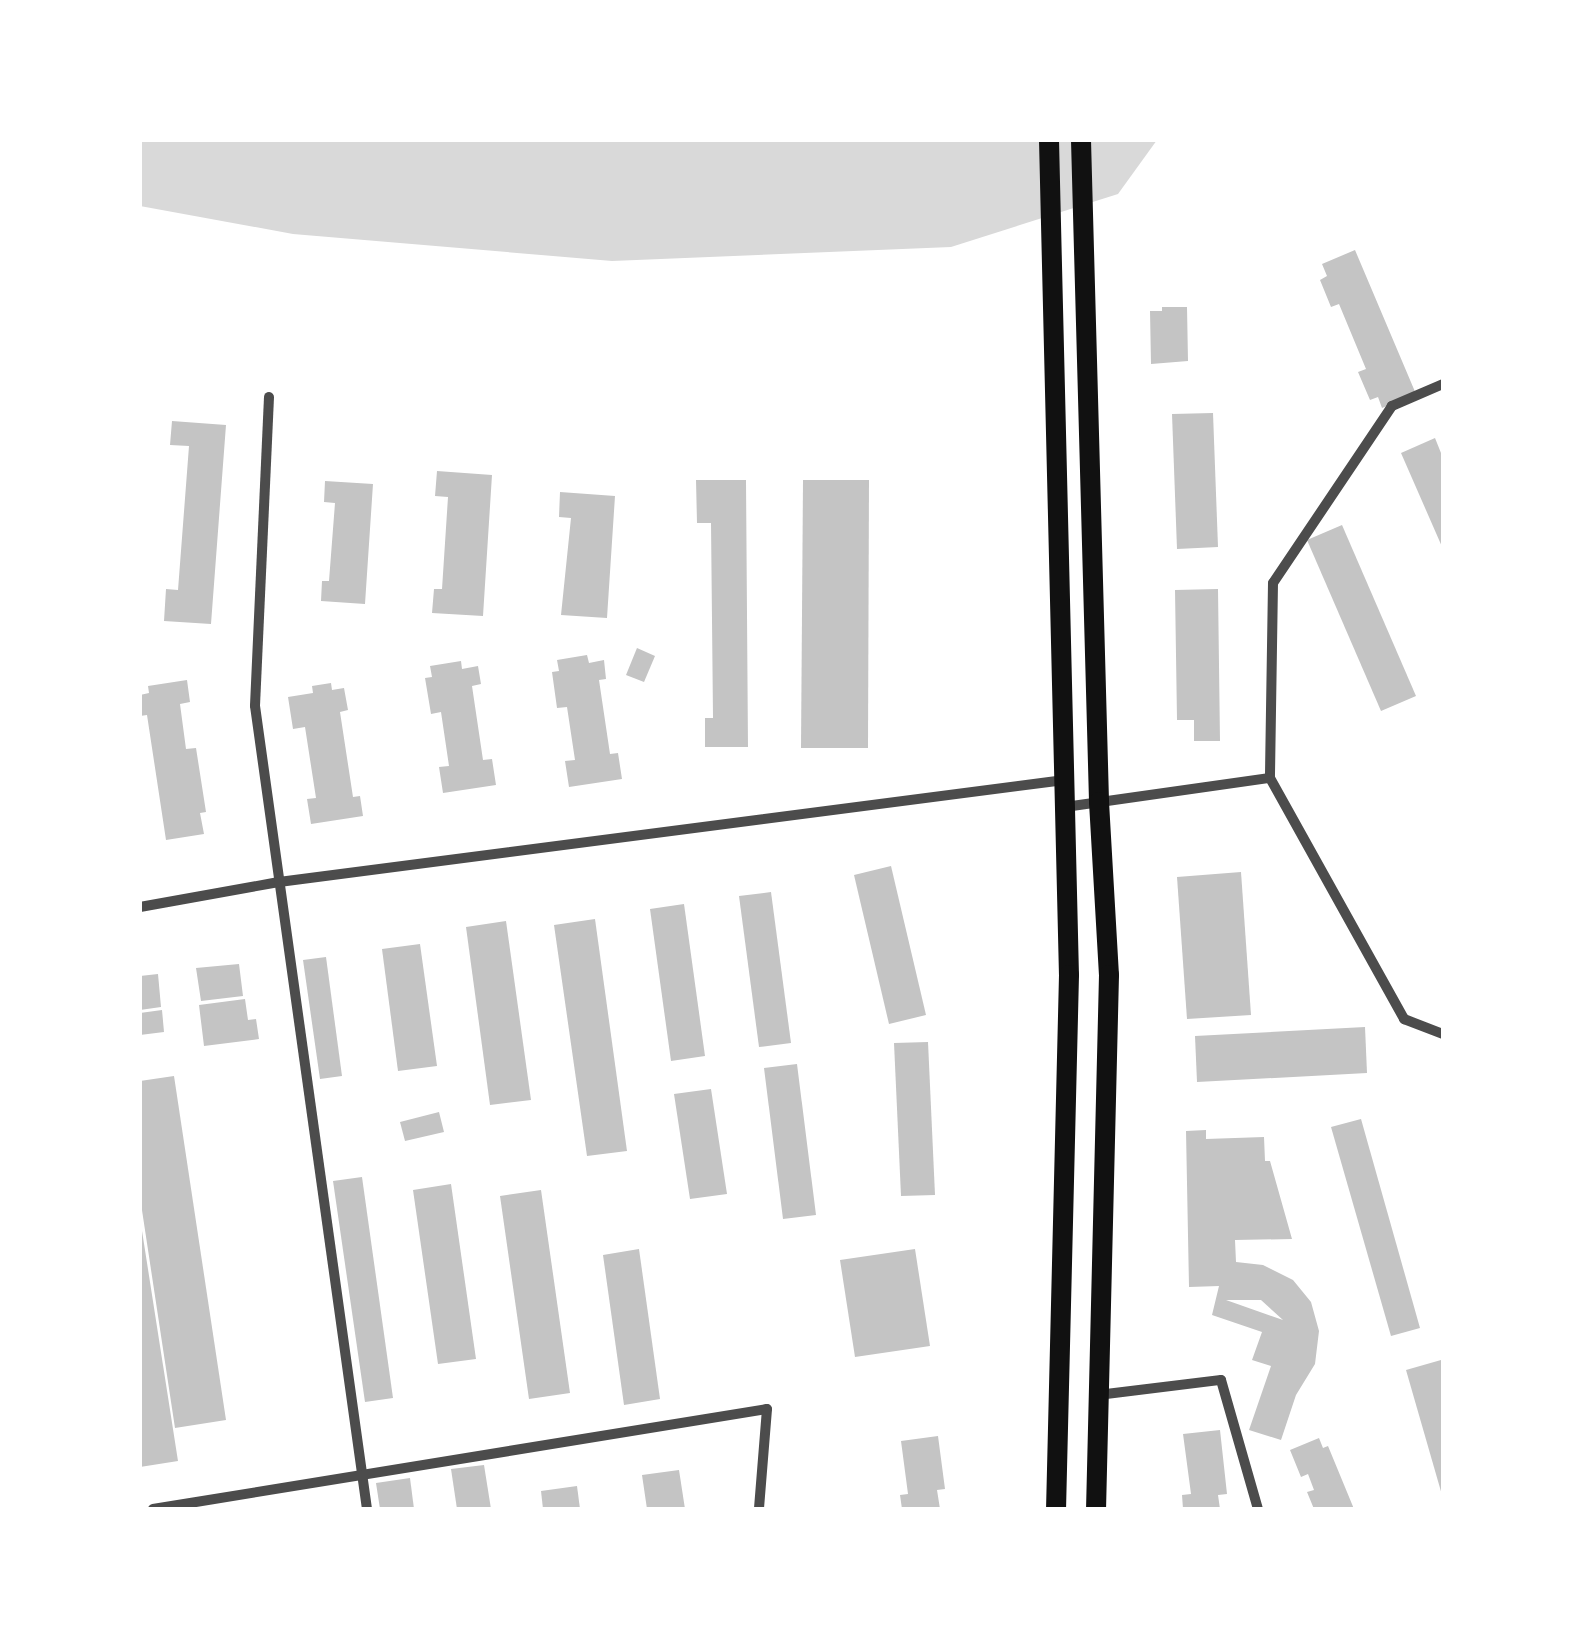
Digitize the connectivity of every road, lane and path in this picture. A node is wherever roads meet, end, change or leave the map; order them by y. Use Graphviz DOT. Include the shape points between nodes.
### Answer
graph roads {
  1 [pos="1048,140"];
  2 [pos="1081,140"];
  3 [pos="1443,384"];
  4 [pos="269,397"];
  5 [pos="1270,778"];
  6 [pos="1064,780"];
  7 [pos="1099,802"];
  8 [pos="1065,807"];
  9 [pos="278,882"];
  10 [pos="140,907"];
  11 [pos="1443,1034"];
  12 [pos="1098,1395"];
  13 [pos="364,1475"];
  14 [pos="153,1509"];
  15 [pos="367,1509"];
  16 [pos="759,1509"];
  17 [pos="1056,1509"];
  18 [pos="1096,1509"];
  19 [pos="1258,1509"];
  1 -- 6 [label="main road"];
  2 -- 7 [label="main road"];
  3 -- 5 [label="street" via="1392,406 1273,582"];
  4 -- 9 [label="street" via="255,706"];
  5 -- 7 [label="street"];
  5 -- 11 [label="street" via="1404,1019"];
  6 -- 8 [label="main road"];
  6 -- 9 [label="street"];
  7 -- 8 [label="street"];
  7 -- 12 [label="main road" via="1109,974"];
  8 -- 17 [label="main road" via="1069,974"];
  9 -- 10 [label="street"];
  9 -- 13 [label="street"];
  12 -- 18 [label="main road"];
  12 -- 19 [label="street" via="1221,1380"];
  13 -- 14 [label="street"];
  13 -- 15 [label="street"];
  13 -- 16 [label="street" via="767,1409"];
}
